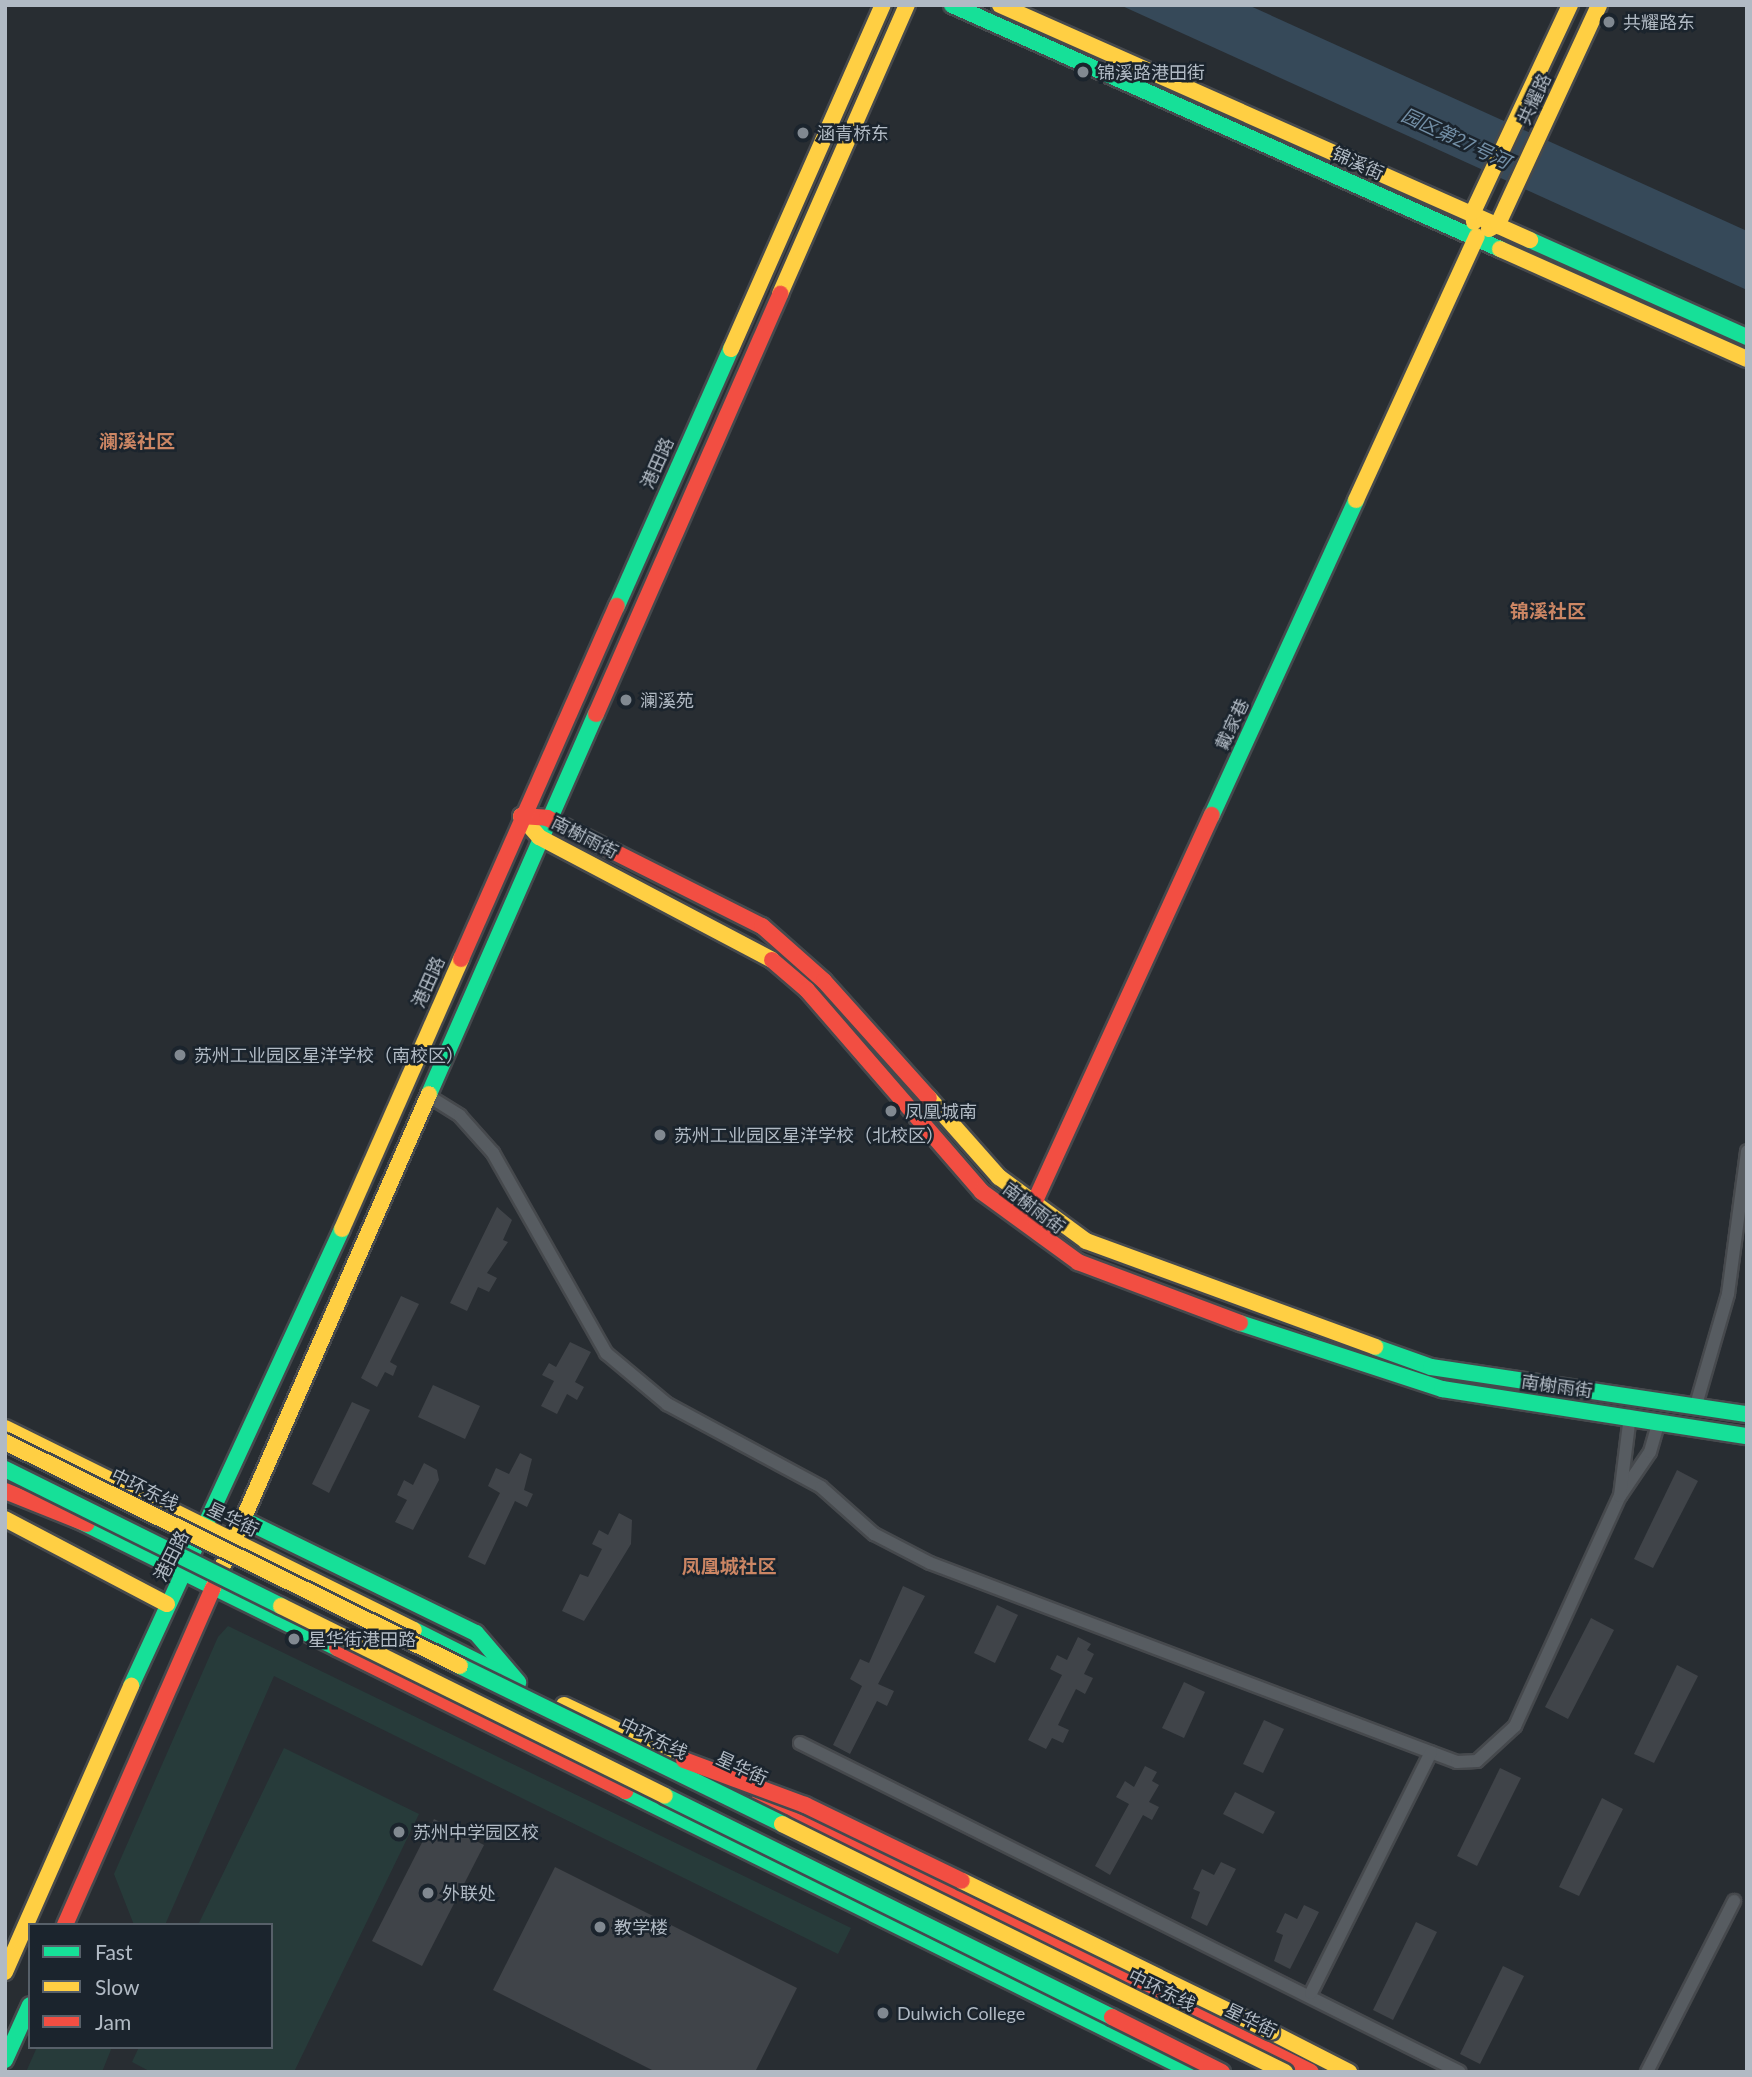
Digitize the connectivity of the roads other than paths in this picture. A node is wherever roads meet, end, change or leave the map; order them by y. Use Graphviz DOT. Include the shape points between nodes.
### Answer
graph roads {
  1 [pos="883,5"];
  2 [pos="907,5"];
  3 [pos="952,5"];
  4 [pos="1000,5"];
  5 [pos="1570,5"];
  6 [pos="1599,5"];
  7 [pos="1473,212"];
  8 [pos="1498,224"];
  9 [pos="1477,236"];
  10 [pos="1747,337"];
  11 [pos="1747,359"];
  12 [pos="521,816"];
  13 [pos="547,818"];
  14 [pos="539,837"];
  15 [pos="427,1095"];
  16 [pos="1747,1151"];
  17 [pos="1033,1206"];
  18 [pos="1022,1227"];
  19 [pos="1696,1405"];
  20 [pos="1747,1414"];
  21 [pos="1630,1416"];
  22 [pos="1659,1421"];
  23 [pos="5,1427"];
  24 [pos="1747,1436"];
  25 [pos="5,1442"];
  26 [pos="5,1469"];
  27 [pos="5,1484"];
  28 [pos="101,1489"];
  29 [pos="5,1491"];
  30 [pos="1620,1496"];
  31 [pos="5,1519"];
  32 [pos="242,1519"];
  33 [pos="87,1524"];
  34 [pos="207,1528"];
  35 [pos="233,1541"];
  36 [pos="184,1573"];
  37 [pos="212,1587"];
  38 [pos="167,1604"];
  39 [pos="518,1682"];
  40 [pos="565,1715"];
  41 [pos="800,1743"];
  42 [pos="1431,1752"];
  43 [pos="1734,1901"];
  44 [pos="66,1923"];
  45 [pos="5,1972"];
  46 [pos="1311,1993"];
  47 [pos="28,2009"];
  48 [pos="5,2060"];
  49 [pos="1193,2072"];
  50 [pos="1223,2072"];
  51 [pos="1284,2072"];
  52 [pos="1311,2072"];
  53 [pos="1349,2072"];
  54 [pos="1460,2072"];
  55 [pos="1647,2072"];
  1 -- 12 [label="main road, 港田路"];
  2 -- 13 [label="main road"];
  3 -- 9 [label="main road, 锦溪街"];
  4 -- 7 [label="main road, 锦溪街"];
  5 -- 7 [label="main road, 共耀路"];
  6 -- 8 [label="main road, 共耀路"];
  7 -- 8 [label="main road, 锦溪街"];
  7 -- 9 [label="main road"];
  8 -- 9 [label="main road"];
  8 -- 10 [label="main road, 锦溪街"];
  9 -- 11 [label="main road, 锦溪街"];
  9 -- 17 [label="main road, 戴家巷"];
  12 -- 13 [label="main road, 南榭雨街"];
  12 -- 14 [label="main road, 南榭雨街"];
  12 -- 34 [label="main road, 港田路"];
  13 -- 14 [label="main road"];
  13 -- 17 [label="main road, 南榭雨街" via="719,899 792,948 999,1177"];
  14 -- 15 [label="main road"];
  14 -- 18 [label="main road, 南榭雨街" via="761,951 807,990 982,1192"];
  15 -- 32 [label="main road"];
  15 -- 42 [label="street" via="460,1116 493,1153 606,1353 667,1404 821,1488 874,1534 930,1563"];
  16 -- 19 [label="street" via="1728,1294"];
  17 -- 18 [label="main road, 戴家巷"];
  17 -- 19 [label="main road, 南榭雨街" via="1129,1261 1376,1351 1512,1381"];
  18 -- 21 [label="main road, 南榭雨街" via="1078,1262 1341,1361 1442,1389"];
  19 -- 20 [label="main road, 南榭雨街"];
  21 -- 22 [label="main road, 南榭雨街"];
  21 -- 30 [label="street"];
  22 -- 24 [label="main road, 南榭雨街"];
  22 -- 30 [label="street" via="1650,1452"];
  23 -- 28 [label="main road, bridge"];
  23 -- 34 [label="main road, 星华街"];
  25 -- 28 [label="main road, 中环东线, bridge"];
  26 -- 50 [label="main road, bridge"];
  27 -- 33 [label="main road"];
  28 -- 40 [label="main road, 中环东线, bridge"];
  29 -- 33 [label="main road"];
  30 -- 42 [label="street" via="1515,1726 1477,1761"];
  31 -- 38 [label="main road"];
  32 -- 35 [label="main road"];
  32 -- 39 [label="main road" via="476,1633 502,1656"];
  33 -- 36 [label="main road"];
  34 -- 35 [label="main road, 星华街"];
  34 -- 36 [label="main road, 港田路"];
  35 -- 37 [label="main road"];
  35 -- 39 [label="main road, 星华街"];
  36 -- 37 [label="main road"];
  36 -- 38 [label="main road, 港田路"];
  37 -- 44 [label="main road"];
  37 -- 49 [label="main road"];
  38 -- 45 [label="main road, 港田路"];
  39 -- 52 [label="main road, 星华街"];
  40 -- 51 [label="main road, 中环东线, bridge"];
  40 -- 53 [label="main road, bridge" via="805,1805"];
  41 -- 46 [label="street"];
  42 -- 46 [label="street"];
  43 -- 55 [label="street"];
  46 -- 54 [label="street"];
  47 -- 48 [label="main road"];
}
